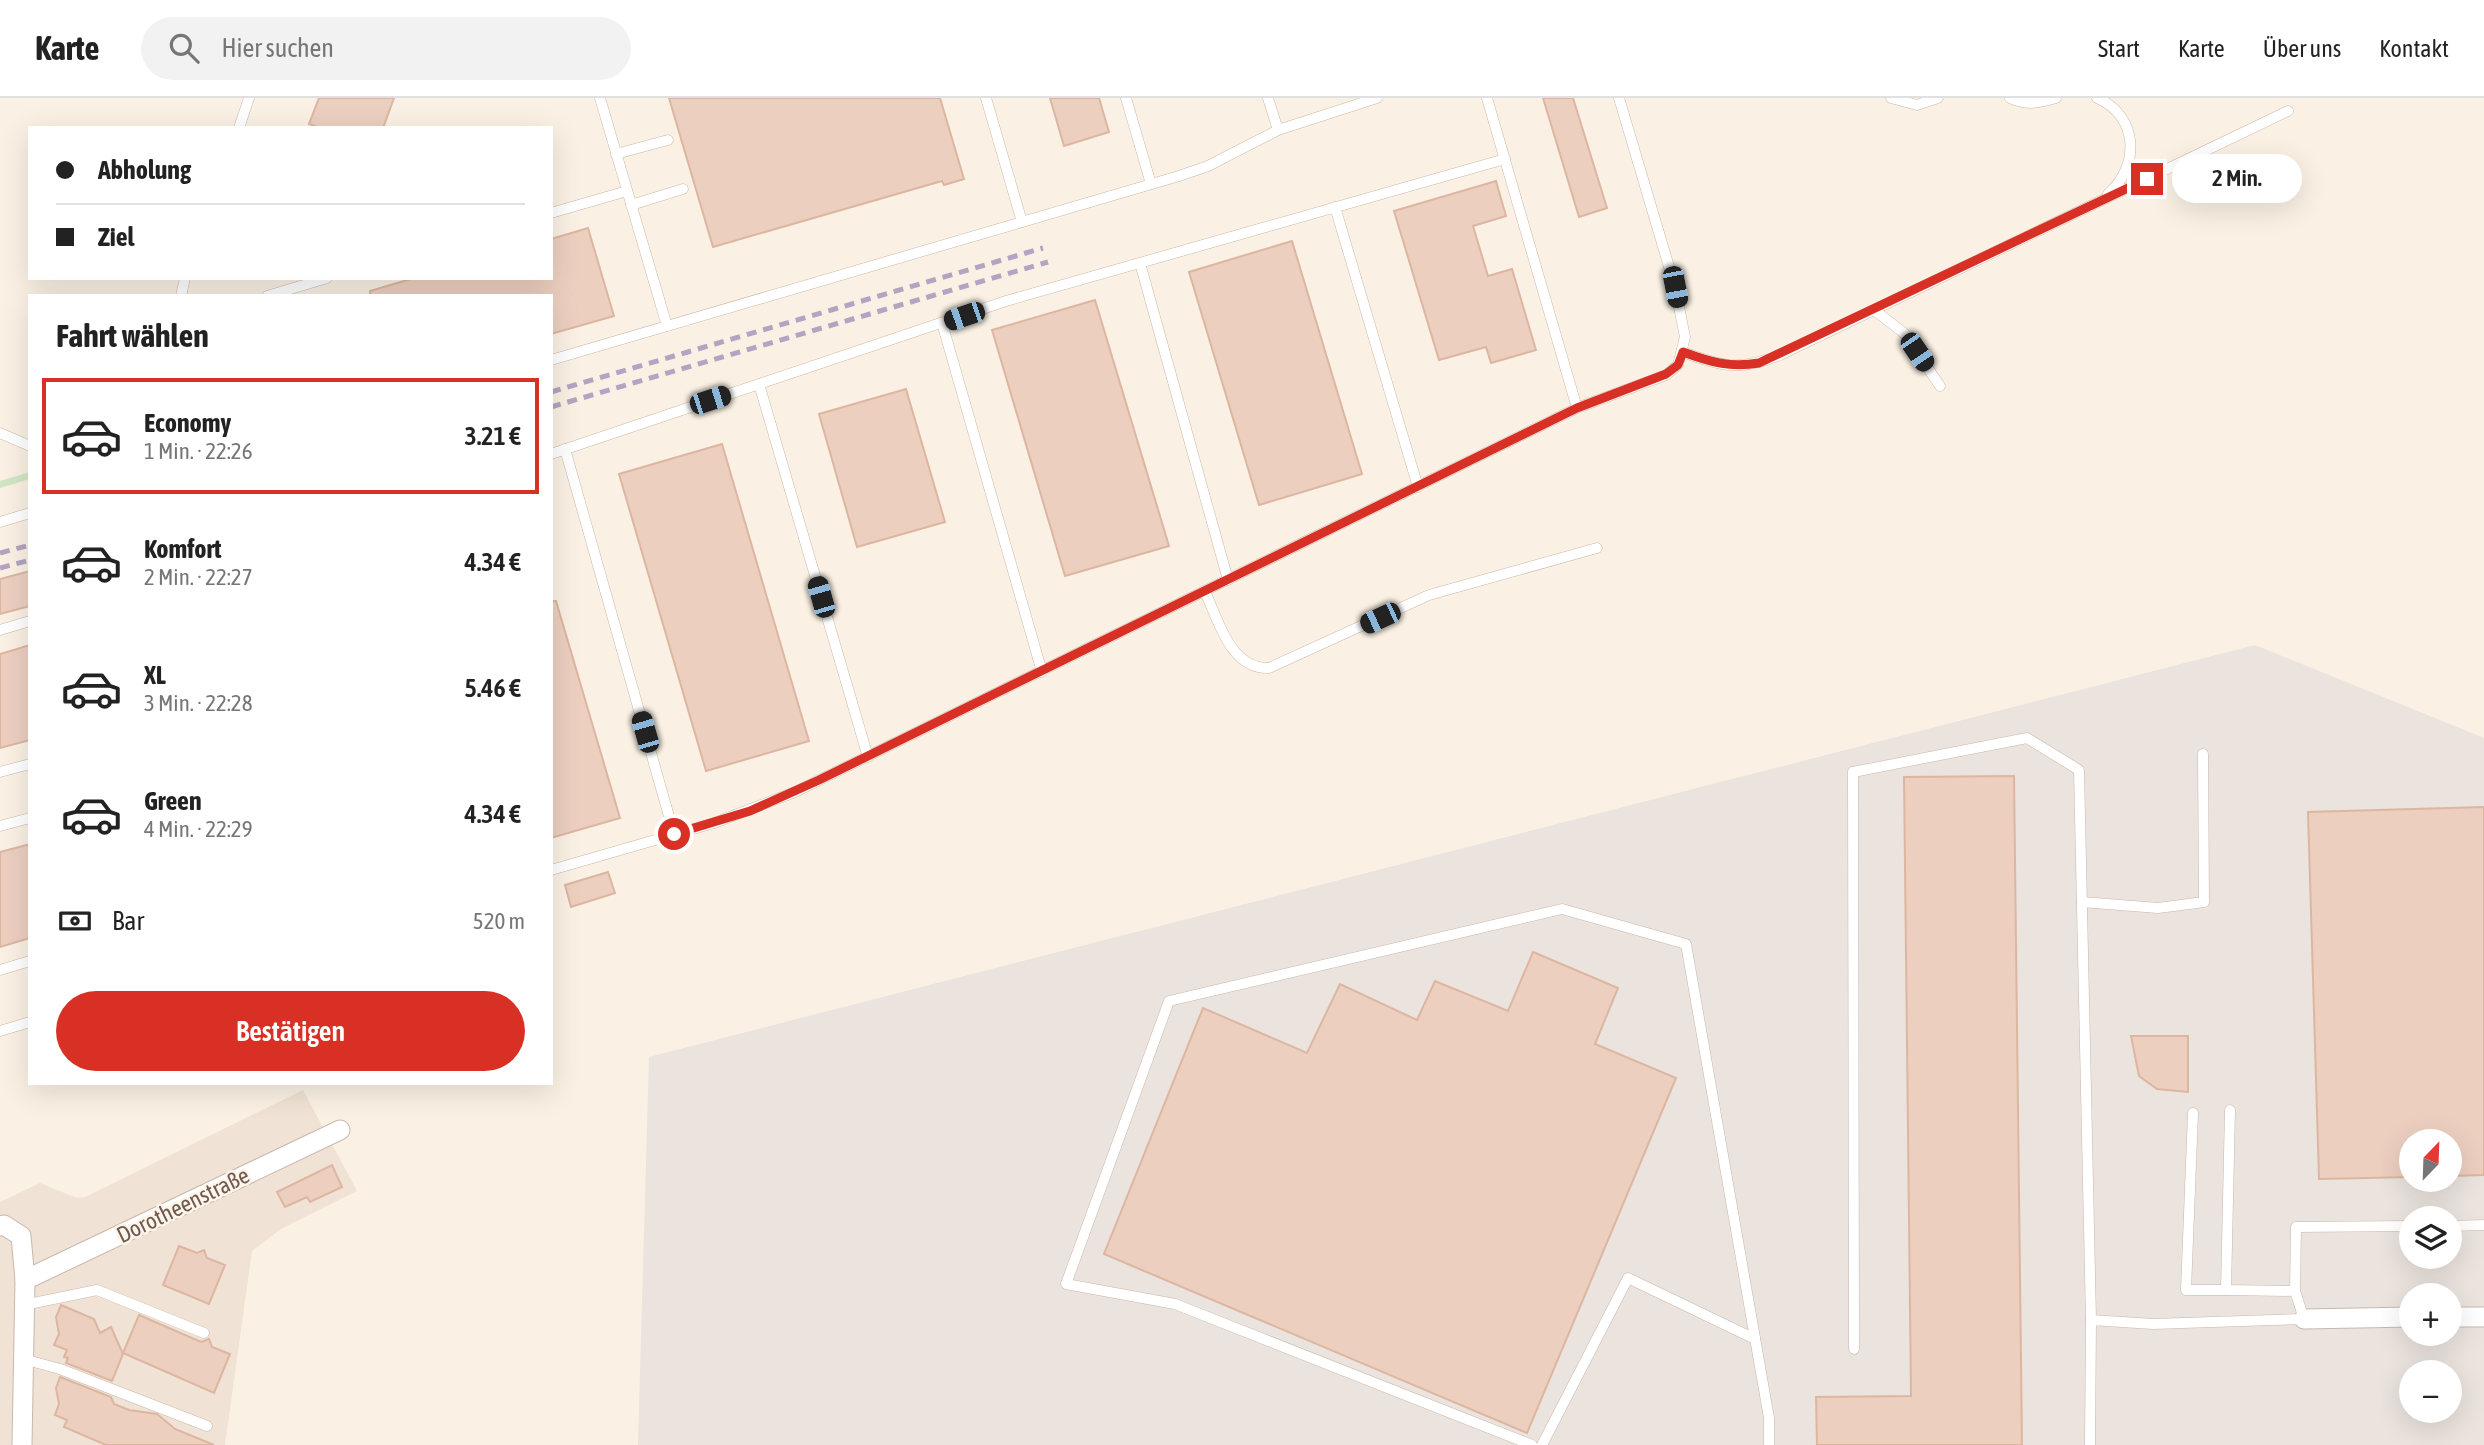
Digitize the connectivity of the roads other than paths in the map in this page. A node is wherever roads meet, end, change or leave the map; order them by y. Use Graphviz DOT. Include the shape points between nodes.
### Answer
graph roads {
  1 [pos="249,98"];
  2 [pos="600,98"];
  3 [pos="986,98"];
  4 [pos="1126,98"];
  5 [pos="1268,98"];
  6 [pos="1377,98"];
  7 [pos="1487,98"];
  8 [pos="1619,98"];
  9 [pos="1891,98"];
  10 [pos="1938,98"];
  11 [pos="2010,98"];
  12 [pos="2056,98"];
  13 [pos="2097,98"];
  14 [pos="2288,111"];
  15 [pos="240,126"];
  16 [pos="1278,130"];
  17 [pos="668,140"];
  18 [pos="616,154"];
  19 [pos="1504,159"];
  20 [pos="1151,184"];
  21 [pos="683,190"];
  22 [pos="627,191"];
  23 [pos="2099,202"];
  24 [pos="631,205"];
  25 [pos="1335,207"];
  26 [pos="553,212"];
  27 [pos="1022,222"];
  28 [pos="1140,263"];
  29 [pos="320,280"];
  30 [pos="274,294"];
  31 [pos="1874,310"];
  32 [pos="942,323"];
  33 [pos="667,326"];
  34 [pos="1683,352"];
  35 [pos="553,359"];
  36 [pos="759,384"];
  37 [pos="1940,386"];
  38 [pos="1577,408"];
  39 [pos="0,433"];
  40 [pos="28,445"];
  41 [pos="565,449"];
  42 [pos="553,453"];
  43 [pos="1418,487"];
  44 [pos="28,514"];
  45 [pos="0,522"];
  46 [pos="1597,548"];
  47 [pos="1228,580"];
  48 [pos="1205,592"];
  49 [pos="28,622"];
  50 [pos="0,629"];
  51 [pos="1042,672"];
  52 [pos="2203,754"];
  53 [pos="868,757"];
  54 [pos="28,765"];
  55 [pos="0,772"];
  56 [pos="28,819"];
  57 [pos="0,826"];
  58 [pos="674,834"];
  59 [pos="553,869"];
  60 [pos="2082,902"];
  61 [pos="28,962"];
  62 [pos="0,970"];
  63 [pos="28,1023"];
  64 [pos="0,1031"];
  65 [pos="2230,1110"];
  66 [pos="2193,1113"];
  67 [pos="340,1130"];
  68 [pos="2484,1225"];
  69 [pos="0,1226"];
  70 [pos="2399,1226"];
  71 [pos="2462,1226"];
  72 [pos="25,1280"];
  73 [pos="2226,1290"];
  74 [pos="2295,1291"];
  75 [pos="24,1305"];
  76 [pos="2399,1317"];
  77 [pos="2462,1317"];
  78 [pos="2484,1317"];
  79 [pos="2304,1319"];
  80 [pos="2091,1320"];
  81 [pos="204,1333"];
  82 [pos="1755,1339"];
  83 [pos="1854,1349"];
  84 [pos="23,1359"];
  85 [pos="207,1426"];
  86 [pos="22,1445"];
  87 [pos="1532,1445"];
  88 [pos="1542,1445"];
  89 [pos="1769,1445"];
  90 [pos="2090,1445"];
  1 -- 15 [label="lane"];
  2 -- 18 [label="lane"];
  3 -- 27 [label="lane"];
  4 -- 20 [label="lane"];
  5 -- 16 [label="lane"];
  6 -- 16 [label="lane"];
  7 -- 19 [label="lane"];
  8 -- 34 [label="lane" via="1675,287 1685,337"];
  9 -- 10 [label="lane" via="1917,105"];
  11 -- 12 [label="lane" via="2036,104"];
  13 -- 23 [label="lane" via="2121,116 2131,141 2125,173"];
  14 -- 23 [label="lane"];
  16 -- 20 [label="lane" via="1208,166"];
  17 -- 18 [label="lane"];
  18 -- 22 [label="lane"];
  19 -- 25 [label="lane"];
  19 -- 38 [label="lane"];
  20 -- 27 [label="lane"];
  21 -- 24 [label="lane"];
  22 -- 24 [label="lane"];
  22 -- 26 [label="lane"];
  23 -- 31 [label="lane"];
  24 -- 33 [label="lane"];
  25 -- 28 [label="lane"];
  25 -- 43 [label="lane"];
  27 -- 33 [label="lane"];
  28 -- 32 [label="lane"];
  28 -- 47 [label="lane"];
  29 -- 30 [label="lane"];
  31 -- 34 [label="lane" via="1759,363 1718,365"];
  31 -- 37 [label="lane" via="1904,333"];
  32 -- 36 [label="lane"];
  32 -- 51 [label="lane"];
  33 -- 35 [label="lane"];
  34 -- 38 [label="lane" via="1678,365 1666,374"];
  36 -- 41 [label="lane"];
  36 -- 53 [label="lane"];
  38 -- 43 [label="lane"];
  39 -- 40 [label="lane"];
  41 -- 42 [label="lane"];
  41 -- 58 [label="lane"];
  43 -- 47 [label="lane"];
  44 -- 45 [label="lane"];
  46 -- 48 [label="lane" via="1429,595 1269,668 1240,660"];
  47 -- 48 [label="lane"];
  48 -- 51 [label="lane"];
  49 -- 50 [label="lane"];
  51 -- 53 [label="lane"];
  52 -- 60 [label="lane" via="2204,902 2158,908"];
  53 -- 58 [label="lane" via="750,811"];
  54 -- 55 [label="lane"];
  56 -- 57 [label="lane"];
  58 -- 59 [label="lane"];
  60 -- 80 [label="lane"];
  60 -- 83 [label="lane" via="2080,770 2027,738 1853,772"];
  61 -- 62 [label="lane"];
  63 -- 64 [label="lane"];
  65 -- 73 [label="lane"];
  66 -- 73 [label="lane" via="2186,1290"];
  67 -- 72 [label="street, Dorotheenstraße"];
  68 -- 71 [label="lane"];
  69 -- 72 [label="street" via="21,1236"];
  70 -- 74 [label="lane" via="2296,1227"];
  72 -- 75 [label="street"];
  73 -- 74 [label="lane"];
  74 -- 79 [label="lane"];
  75 -- 81 [label="lane" via="97,1290"];
  75 -- 84 [label="street"];
  76 -- 79 [label="street"];
  77 -- 78 [label="street"];
  79 -- 80 [label="lane" via="2153,1324"];
  80 -- 90 [label="lane"];
  82 -- 87 [label="lane" via="1686,944 1562,909 1169,1001 1066,1284 1175,1304"];
  82 -- 88 [label="lane" via="1628,1278"];
  82 -- 89 [label="lane" via="1769,1418"];
  84 -- 85 [label="lane"];
  84 -- 86 [label="street"];
}
